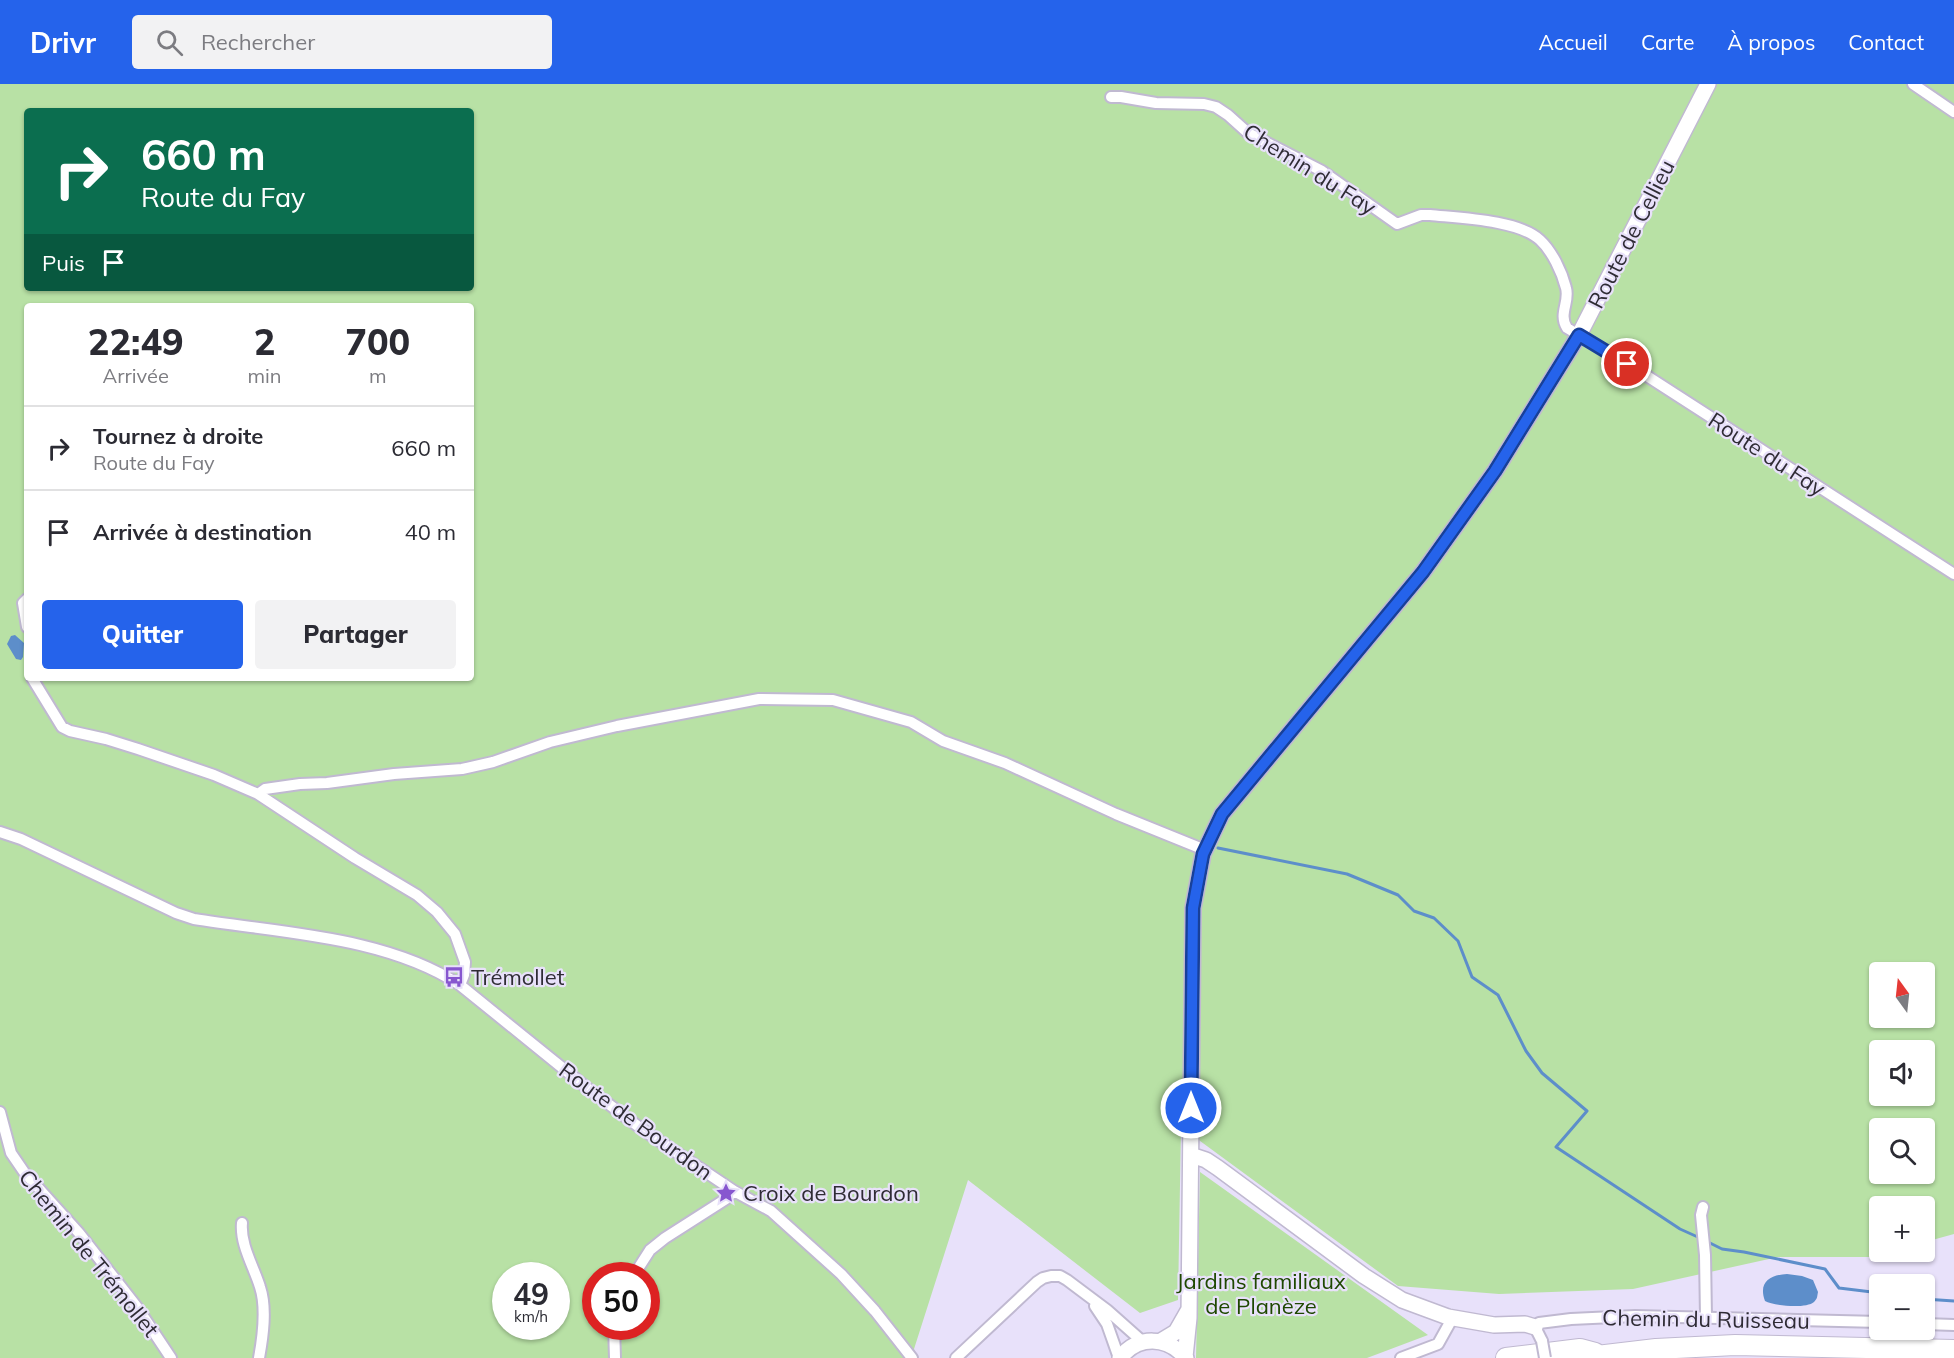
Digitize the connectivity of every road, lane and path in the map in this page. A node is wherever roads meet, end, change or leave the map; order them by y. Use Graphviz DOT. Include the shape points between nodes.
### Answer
graph roads {
  1 [pos="1708,84"];
  2 [pos="1913,84"];
  3 [pos="1111,97"];
  4 [pos="1954,112"];
  5 [pos="1579,335"];
  6 [pos="1954,574"];
  7 [pos="34,681"];
  8 [pos="258,794"];
  9 [pos="0,832"];
  10 [pos="1205,850"];
  11 [pos="460,985"];
  12 [pos="0,1112"];
  13 [pos="1191,1155"];
  14 [pos="734,1191"];
  15 [pos="1703,1207"];
  16 [pos="242,1223"];
  17 [pos="643,1262"];
  18 [pos="1089,1299"];
  19 [pos="1189,1308"];
  20 [pos="1453,1317"];
  21 [pos="1706,1317"];
  22 [pos="1869,1322"];
  23 [pos="1935,1324"];
  24 [pos="1954,1325"];
  25 [pos="1539,1334"];
  26 [pos="614,1340"];
  27 [pos="1161,1341"];
  28 [pos="1143,1342"];
  29 [pos="1954,1350"];
  30 [pos="1604,1354"];
  31 [pos="171,1358"];
  32 [pos="259,1358"];
  33 [pos="615,1358"];
  34 [pos="912,1358"];
  35 [pos="956,1358"];
  36 [pos="1119,1358"];
  37 [pos="1186,1358"];
  38 [pos="1401,1358"];
  39 [pos="1506,1358"];
  40 [pos="1545,1358"];
  41 [pos="1580,1358"];
  1 -- 5 [label="main road, Route de Cellieu"];
  2 -- 4 [label="street"];
  3 -- 5 [label="street, Chemin du Fay" via="1216,107 1248,133 1322,171 1397,224 1430,215 1506,224 1530,232 1550,251 1568,297 1563,323"];
  5 -- 6 [label="street, Route du Fay"];
  5 -- 10 [label="main road, Route de Cellieu" via="1495,471 1423,572 1222,814"];
  7 -- 8 [label="street" via="62,728 138,749"];
  8 -- 10 [label="street" via="277,787 462,769 617,726 759,699 833,700 911,722 943,741 1005,763"];
  8 -- 11 [label="street" via="417,895 437,912 462,949 465,962"];
  9 -- 11 [label="street, Route de Bourdon" via="185,916 375,948 442,972"];
  10 -- 13 [label="main road, Route de Cellieu" via="1193,908"];
  11 -- 14 [label="street, Route de Bourdon" via="586,1087"];
  12 -- 31 [label="street, Chemin de Trémollet" via="11,1153 24,1172 79,1233"];
  13 -- 19 [label="main road, Route de Cellieu"];
  13 -- 20 [label="main road" via="1218,1168 1402,1300"];
  14 -- 17 [label="street" via="660,1242"];
  14 -- 34 [label="street, Route de Bourdon" via="771,1211 842,1274"];
  15 -- 21 [label="street"];
  16 -- 32 [label="street" via="246,1249 262,1295"];
  18 -- 28 [label="street"];
  18 -- 35 [label="street" via="1060,1276 1043,1278"];
  18 -- 36 [label="street" via="1101,1312"];
  19 -- 27 [label="main road" via="1176,1332"];
  19 -- 37 [label="main road, Route de Cellieu"];
  20 -- 25 [label="main road" via="1525,1324"];
  20 -- 38 [label="street" via="1438,1344"];
  21 -- 22 [label="street, Chemin du Ruisseau"];
  21 -- 25 [label="street, Chemin du Ruisseau" via="1546,1321 1539,1323"];
  23 -- 24 [label="street"];
  25 -- 40 [label="street, bridge"];
  26 -- 33 [label="street"];
  27 -- 28 [label="main road"];
  27 -- 37 [label="main road"];
  28 -- 36 [label="main road"];
  29 -- 30 [label="highway" via="1735,1345"];
  30 -- 39 [label="highway" via="1580,1349"];
  30 -- 41 [label="highway"];
}
